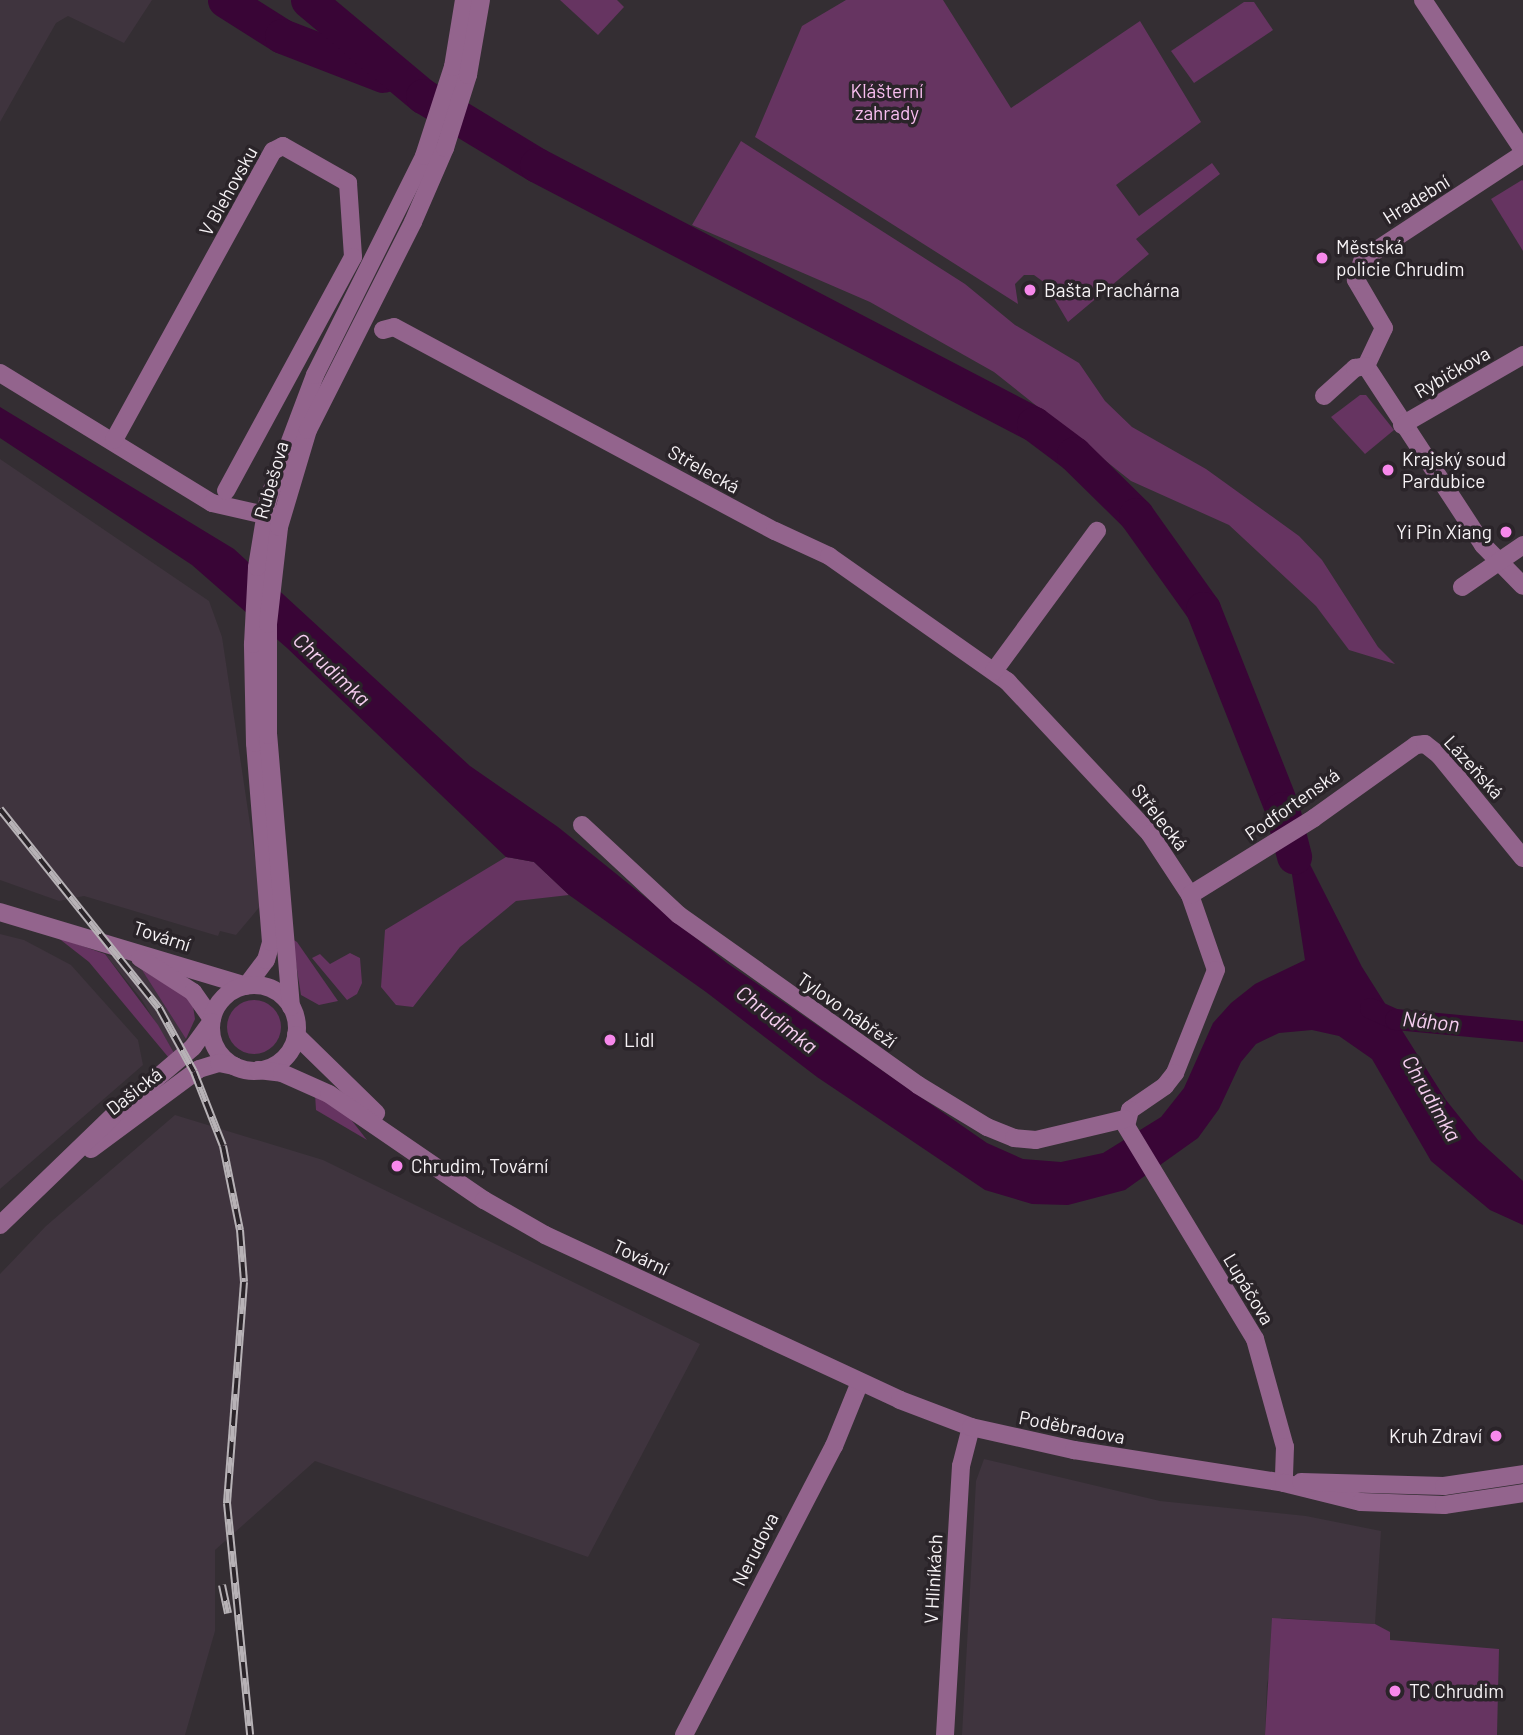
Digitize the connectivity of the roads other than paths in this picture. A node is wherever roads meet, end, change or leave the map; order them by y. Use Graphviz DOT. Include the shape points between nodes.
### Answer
graph roads {
  1 [pos="464,0"];
  2 [pos="481,0"];
  3 [pos="1423,0"];
  4 [pos="461,71"];
  5 [pos="1523,152"];
  6 [pos="383,330"];
  7 [pos="1523,355"];
  8 [pos="1366,366"];
  9 [pos="0,373"];
  10 [pos="1324,396"];
  11 [pos="1402,425"];
  12 [pos="114,440"];
  13 [pos="226,491"];
  14 [pos="273,517"];
  15 [pos="1097,531"];
  16 [pos="1523,545"];
  17 [pos="1497,562"];
  18 [pos="1523,586"];
  19 [pos="1462,587"];
  20 [pos="260,650"];
  21 [pos="994,671"];
  22 [pos="1416,745"];
  23 [pos="582,825"];
  24 [pos="1523,858"];
  25 [pos="1190,895"];
  26 [pos="0,912"];
  27 [pos="106,940"];
  28 [pos="1212,985"];
  29 [pos="246,986"];
  30 [pos="291,1007"];
  31 [pos="212,1021"];
  32 [pos="296,1035"];
  33 [pos="238,1068"];
  34 [pos="258,1070"];
  35 [pos="1127,1126"];
  36 [pos="416,1151"];
  37 [pos="62,1168"];
  38 [pos="0,1225"];
  39 [pos="860,1382"];
  40 [pos="971,1427"];
  41 [pos="1523,1474"];
  42 [pos="1284,1483"];
  43 [pos="1523,1493"];
  44 [pos="684,1735"];
  45 [pos="945,1735"];
  1 -- 4 [label="street, Rubešova"];
  2 -- 4 [label="street, Rubešova"];
  3 -- 5 [label="street"];
  4 -- 14 [label="street, Rubešova" via="431,160 375,277 290,433"];
  5 -- 8 [label="street, Hradební" via="1363,258 1356,280 1384,328"];
  6 -- 21 [label="street, Střelecká" via="394,327 829,556"];
  7 -- 11 [label="street, Rybičkova"];
  8 -- 10 [label="street" via="1355,368"];
  8 -- 11 [label="street"];
  9 -- 12 [label="street"];
  11 -- 17 [label="street"];
  12 -- 13 [label="street, V Blehovsku" via="273,151 283,146 348,183 353,257"];
  12 -- 14 [label="street" via="212,503"];
  14 -- 20 [label="street, Rubešova" via="264,570"];
  15 -- 21 [label="street"];
  16 -- 17 [label="street"];
  17 -- 18 [label="street"];
  17 -- 19 [label="street"];
  20 -- 29 [label="street, Rubešova" via="255,743 271,934 265,960"];
  20 -- 30 [label="street, Rubešova"];
  21 -- 25 [label="street, Střelecká" via="1052,724 1138,819"];
  22 -- 24 [label="street, Lázeňská" via="1425,744 1439,755"];
  22 -- 25 [label="street, Podfortenská" via="1314,818"];
  23 -- 35 [label="street, Tylovo nábřeží" via="689,923 918,1085 987,1127 1014,1139 1036,1140"];
  25 -- 28 [label="street, Střelecká" via="1216,963"];
  26 -- 27 [label="street, Tovární"];
  27 -- 29 [label="street, Tovární"];
  27 -- 31 [label="street, Tovární" via="193,992"];
  28 -- 35 [label="street, Tylovo nábřeží" via="1172,1078"];
  29 -- 30 [label="street" via="272,989"];
  29 -- 31 [label="street" via="223,998"];
  30 -- 32 [label="street"];
  31 -- 33 [label="street" via="217,1050"];
  31 -- 37 [label="street, Dašická" via="193,1047"];
  32 -- 34 [label="street" via="284,1058"];
  32 -- 36 [label="street, Tovární"];
  33 -- 34 [label="street"];
  33 -- 37 [label="street, Dašická" via="219,1063 199,1069"];
  34 -- 36 [label="street, Tovární" via="282,1073 330,1094"];
  35 -- 42 [label="street, Lupáčova" via="1259,1348 1287,1458"];
  36 -- 39 [label="street, Tovární" via="475,1194 545,1235"];
  37 -- 38 [label="street, Dašická"];
  39 -- 40 [label="street, Poděbradova"];
  39 -- 44 [label="street, Nerudova" via="834,1446"];
  40 -- 42 [label="street, Poděbradova" via="1074,1450"];
  40 -- 45 [label="street, V Hliníkách" via="961,1466"];
  41 -- 42 [label="street, Poděbradova" via="1449,1486"];
  42 -- 43 [label="street, Poděbradova" via="1351,1500 1404,1505 1463,1503"];
}
